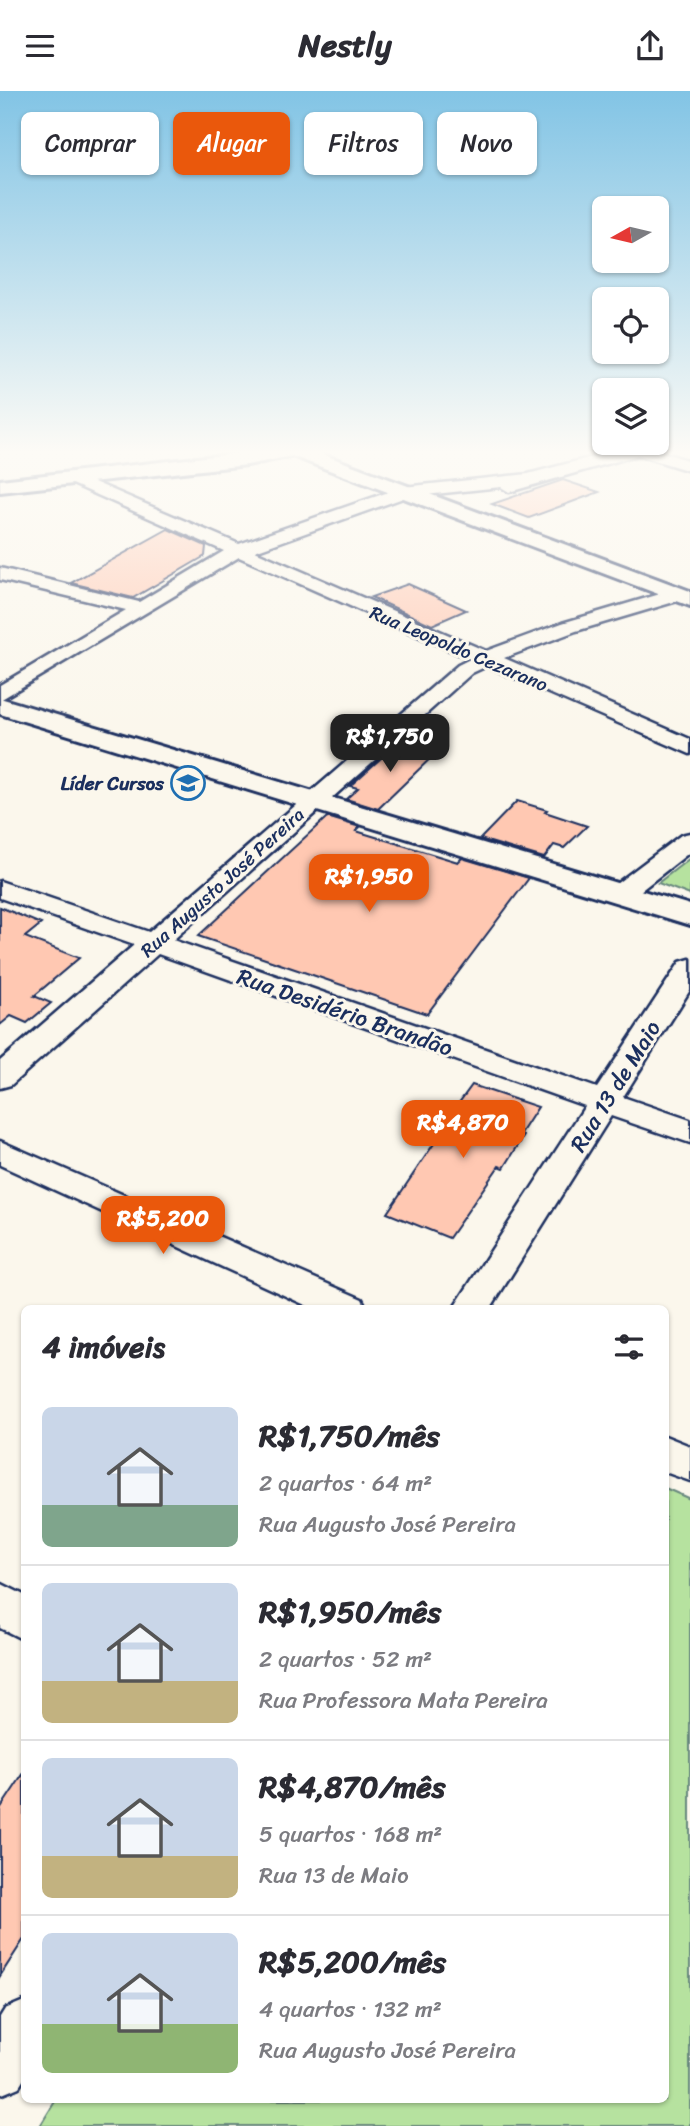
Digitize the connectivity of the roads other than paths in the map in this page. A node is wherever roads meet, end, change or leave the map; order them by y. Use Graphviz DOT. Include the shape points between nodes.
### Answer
graph roads {
  1 [pos="222,546"];
  2 [pos="252,546"];
  3 [pos="550,546"];
  4 [pos="235,552"];
  5 [pos="0,574"];
  6 [pos="686,594"];
  7 [pos="142,608"];
  8 [pos="484,659"];
  9 [pos="0,694"];
  10 [pos="0,706"];
  11 [pos="690,747"];
  12 [pos="312,801"];
  13 [pos="690,840"];
  14 [pos="0,889"];
  15 [pos="621,893"];
  16 [pos="690,915"];
  17 [pos="151,945"];
  18 [pos="690,968"];
  19 [pos="0,1078"];
  20 [pos="606,1102"];
  21 [pos="690,1132"];
  22 [pos="0,1152"];
  23 [pos="340,1305"];
  24 [pos="474,1305"];
  25 [pos="669,1455"];
  26 [pos="690,1464"];
  27 [pos="0,1604"];
  28 [pos="21,1617"];
  29 [pos="21,2033"];
  30 [pos="0,2068"];
  1 -- 4 [label="street, Rua Leopoldo Cezarano"];
  2 -- 4 [label="street"];
  3 -- 6 [label="street"];
  4 -- 7 [label="street"];
  4 -- 8 [label="street, Rua Leopoldo Cezarano"];
  5 -- 7 [label="street"];
  6 -- 8 [label="street, Rua Augusto José Pereira"];
  7 -- 9 [label="street"];
  8 -- 11 [label="street, Rua Leopoldo Cezarano"];
  8 -- 12 [label="street, Rua Augusto José Pereira" via="450,680"];
  10 -- 12 [label="street"];
  12 -- 15 [label="street"];
  12 -- 17 [label="street, Rua Augusto José Pereira"];
  13 -- 15 [label="street"];
  14 -- 17 [label="street, Rua Desidério Brandão"];
  15 -- 16 [label="street"];
  17 -- 19 [label="street, Rua Augusto José Pereira"];
  17 -- 20 [label="street, Rua Desidério Brandão"];
  18 -- 20 [label="street, Rua 13 de Maio"];
  20 -- 21 [label="street, Rua Desidério Brandão"];
  20 -- 24 [label="street, Rua 13 de Maio"];
  22 -- 23 [label="street"];
  25 -- 26 [label="street"];
  27 -- 28 [label="street"];
  29 -- 30 [label="street"];
}
